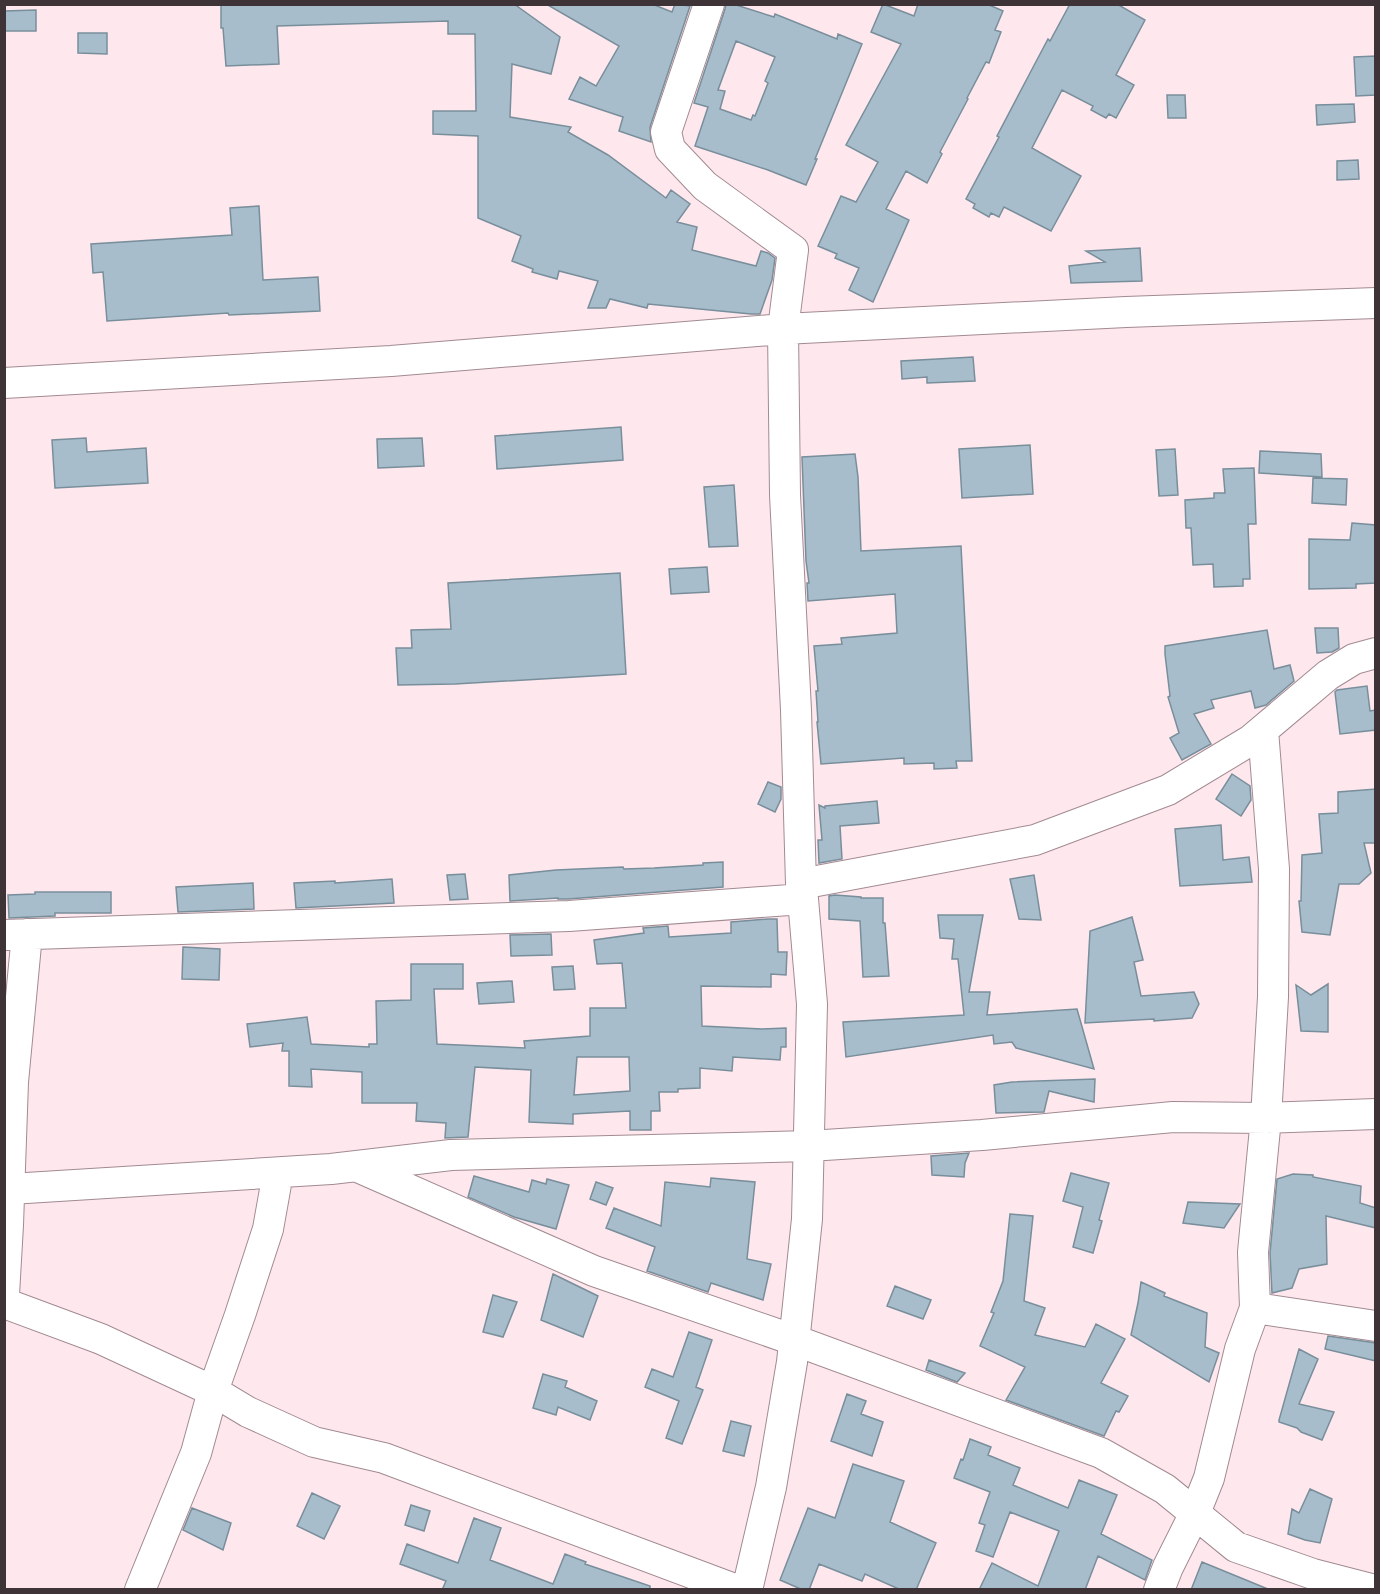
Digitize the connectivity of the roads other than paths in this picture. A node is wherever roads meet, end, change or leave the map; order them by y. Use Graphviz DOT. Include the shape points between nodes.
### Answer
graph roads {
  1 [pos="709,4"];
  2 [pos="1376,303"];
  3 [pos="783,330"];
  4 [pos="4,383"];
  5 [pos="1376,653"];
  6 [pos="1263,730"];
  7 [pos="802,892"];
  8 [pos="16,935"];
  9 [pos="1376,1114"];
  10 [pos="1266,1118"];
  11 [pos="809,1146"];
  12 [pos="356,1166"];
  13 [pos="278,1173"];
  14 [pos="10,1189"];
  15 [pos="4,1295"];
  16 [pos="4,1303"];
  17 [pos="1254,1308"];
  18 [pos="1376,1326"];
  19 [pos="794,1341"];
  20 [pos="213,1391"];
  21 [pos="1195,1514"];
  22 [pos="1362,1588"];
  23 [pos="140,1590"];
  24 [pos="737,1590"];
  25 [pos="747,1590"];
  26 [pos="1159,1590"];
  1 -- 3 [label="street" via="666,132 670,149 705,186 793,250"];
  2 -- 3 [label="street"];
  3 -- 4 [label="street" via="391,361"];
  3 -- 7 [label="street" via="785,495"];
  5 -- 6 [label="street" via="1354,659 1328,675"];
  6 -- 7 [label="street" via="1168,790 1035,840"];
  6 -- 10 [label="street" via="1274,869 1274,997"];
  7 -- 8 [label="street" via="569,916"];
  7 -- 11 [label="street" via="812,1004"];
  8 -- 14 [label="street"];
  9 -- 10 [label="street"];
  10 -- 11 [label="street" via="1173,1117"];
  10 -- 17 [label="street" via="1253,1252"];
  11 -- 12 [label="street" via="451,1155"];
  11 -- 19 [label="street" via="807,1219"];
  12 -- 13 [label="street"];
  12 -- 19 [label="street" via="594,1270"];
  13 -- 14 [label="street"];
  13 -- 20 [label="street" via="268,1228"];
  14 -- 15 [label="street"];
  16 -- 20 [label="street" via="101,1339"];
  17 -- 18 [label="street"];
  17 -- 21 [label="street" via="1240,1349 1209,1478"];
  19 -- 21 [label="street" via="1101,1453 1165,1489"];
  19 -- 25 [label="street" via="771,1487"];
  20 -- 23 [label="street" via="196,1453"];
  20 -- 24 [label="street" via="314,1442 384,1458"];
  21 -- 22 [label="street" via="1236,1547"];
  21 -- 26 [label="street"];
}
